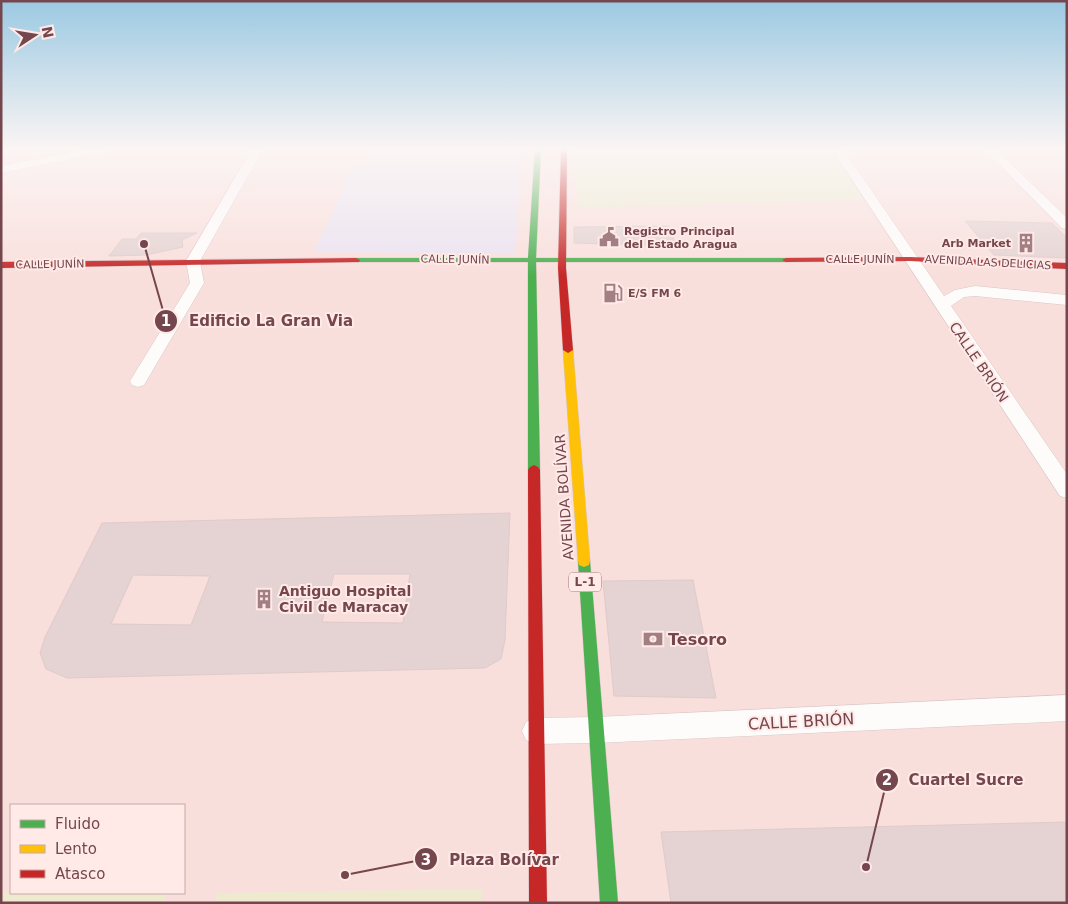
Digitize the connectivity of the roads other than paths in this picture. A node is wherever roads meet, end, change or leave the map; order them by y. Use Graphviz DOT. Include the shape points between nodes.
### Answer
graph roads {
  1 [pos="234,191"];
  2 [pos="536,191"];
  3 [pos="564,191"];
  4 [pos="865,191"];
  5 [pos="1032,191"];
  6 [pos="1067,225"];
  7 [pos="910,259"];
  8 [pos="193,261"];
  9 [pos="532,261"];
  10 [pos="563,261"];
  11 [pos="1,265"];
  12 [pos="1067,266"];
  13 [pos="1067,300"];
  14 [pos="941,305"];
  15 [pos="138,381"];
  16 [pos="1067,490"];
  17 [pos="1067,708"];
  18 [pos="596,730"];
  19 [pos="536,731"];
  20 [pos="538,903"];
  21 [pos="609,903"];
  1 -- 8 [label="street"];
  2 -- 9 [label="main road, AVENIDA BOLÍVAR"];
  3 -- 10 [label="main road, AVENIDA BOLÍVAR / L-1"];
  4 -- 7 [label="street"];
  5 -- 6 [label="street"];
  7 -- 10 [label="main road, CALLE JUNÍN"];
  7 -- 12 [label="main road, AVENIDA LAS DELICIAS"];
  7 -- 14 [label="street, CALLE BRIÓN"];
  8 -- 9 [label="main road, CALLE JUNÍN"];
  8 -- 11 [label="main road, CALLE JUNÍN"];
  8 -- 15 [label="street" via="198,283"];
  9 -- 10 [label="main road, CALLE JUNÍN"];
  9 -- 19 [label="main road, AVENIDA BOLÍVAR"];
  10 -- 18 [label="main road, AVENIDA BOLÍVAR / L-1"];
  13 -- 14 [label="street" via="975,291 960,293"];
  14 -- 16 [label="street, CALLE BRIÓN"];
  17 -- 18 [label="street, CALLE BRIÓN"];
  18 -- 19 [label="street, CALLE BRIÓN"];
  18 -- 21 [label="main road, AVENIDA BOLÍVAR / L-1"];
  19 -- 20 [label="main road, AVENIDA BOLÍVAR"];
}
